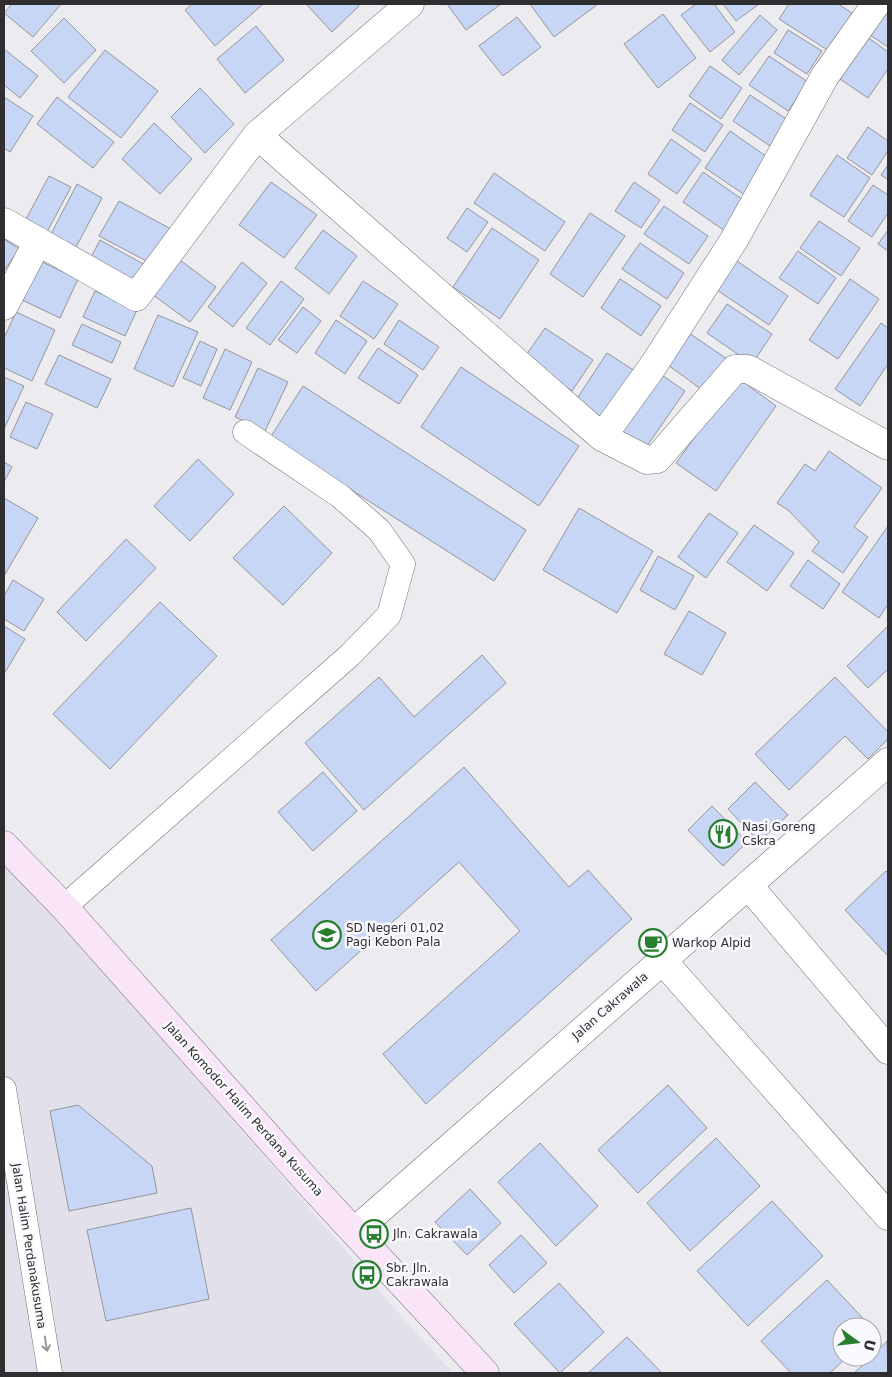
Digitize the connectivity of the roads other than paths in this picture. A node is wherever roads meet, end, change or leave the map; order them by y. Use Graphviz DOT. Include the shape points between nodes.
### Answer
graph roads {
  1 [pos="410,4"];
  2 [pos="876,4"];
  3 [pos="256,135"];
  4 [pos="4,222"];
  5 [pos="38,241"];
  6 [pos="4,306"];
  7 [pos="245,432"];
  8 [pos="602,437"];
  9 [pos="888,446"];
  10 [pos="888,762"];
  11 [pos="4,846"];
  12 [pos="748,884"];
  13 [pos="64,907"];
  14 [pos="662,960"];
  15 [pos="888,1050"];
  16 [pos="4,1089"];
  17 [pos="888,1216"];
  18 [pos="356,1231"];
  19 [pos="50,1373"];
  20 [pos="485,1373"];
  1 -- 3 [label="street"];
  2 -- 8 [label="street" via="825,76 734,240 653,366"];
  3 -- 5 [label="street" via="136,297"];
  3 -- 8 [label="street"];
  4 -- 5 [label="street"];
  5 -- 6 [label="street"];
  7 -- 13 [label="lane" via="340,496 379,530 403,564 389,615 350,655"];
  8 -- 9 [label="street" via="647,460 657,459 735,369 748,369"];
  10 -- 12 [label="street, Jalan Cakrawala"];
  11 -- 13 [label="street, Jalan Komodor Halim Perdana Kusuma"];
  12 -- 14 [label="street, Jalan Cakrawala"];
  12 -- 15 [label="street"];
  13 -- 18 [label="street, Jalan Komodor Halim Perdana Kusuma" via="251,1119"];
  14 -- 17 [label="street"];
  14 -- 18 [label="street, Jalan Cakrawala"];
  16 -- 19 [label="lane, Jalan Halim Perdanakusuma, one-way"];
  18 -- 20 [label="street, Jalan Komodor Halim Perdana Kusuma"];
}
